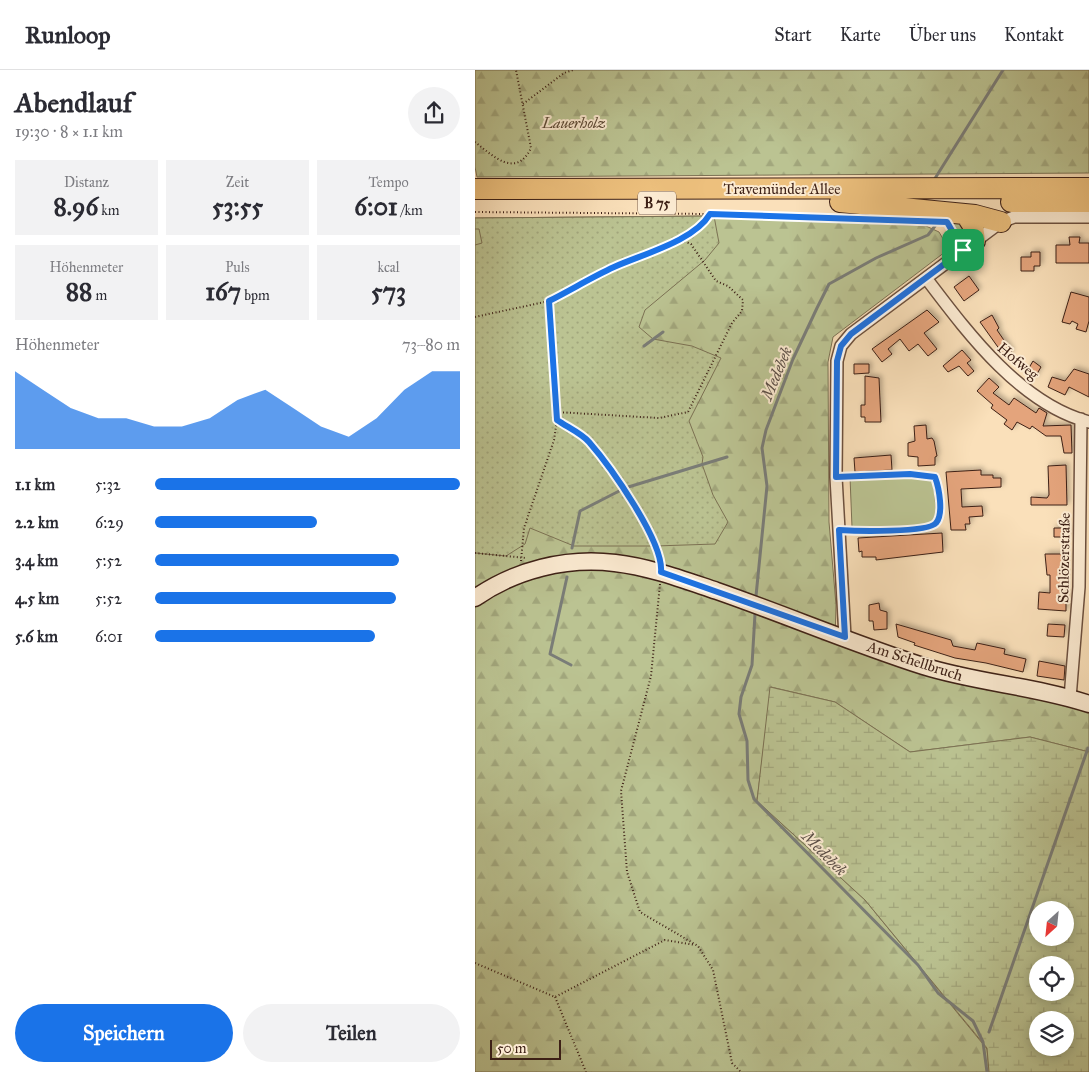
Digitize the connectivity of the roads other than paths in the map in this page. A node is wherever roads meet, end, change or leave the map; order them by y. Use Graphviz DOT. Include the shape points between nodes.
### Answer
graph roads {
  1 [pos="1089,188"];
  2 [pos="475,189"];
  3 [pos="840,202"];
  4 [pos="1089,202"];
  5 [pos="475,203"];
  6 [pos="1089,217"];
  7 [pos="956,218"];
  8 [pos="1001,222"];
  9 [pos="969,245"];
  10 [pos="926,278"];
  11 [pos="1085,420"];
  12 [pos="836,477"];
  13 [pos="839,530"];
  14 [pos="475,598"];
  15 [pos="845,637"];
  16 [pos="1070,698"];
  17 [pos="1089,704"];
  1 -- 2 [label="highway, Travemünder Allee / B 75"];
  3 -- 4 [label="highway, Travemünder Allee / B 75"];
  3 -- 5 [label="highway, Travemünder Allee / B 75"];
  3 -- 7 [label="highway"];
  6 -- 8 [label="street" via="1014,217"];
  7 -- 8 [label="highway" via="975,215"];
  7 -- 9 [label="highway" via="973,226"];
  8 -- 9 [label="street"];
  9 -- 10 [label="street"];
  10 -- 11 [label="street, Hofweg" via="992,361 1045,402"];
  10 -- 12 [label="street" via="851,334 841,346 837,361"];
  11 -- 16 [label="street, Schlözerstraße" via="1079,586"];
  12 -- 13 [label="street"];
  12 -- 13 [label="lane" via="910,474 935,477 940,516 930,528"];
  13 -- 15 [label="street"];
  14 -- 15 [label="street, Am Schellbruch" via="515,576 544,566 614,562 661,572"];
  15 -- 16 [label="street, Am Schellbruch" via="932,668 984,682"];
  16 -- 17 [label="street, Am Schellbruch"];
}
